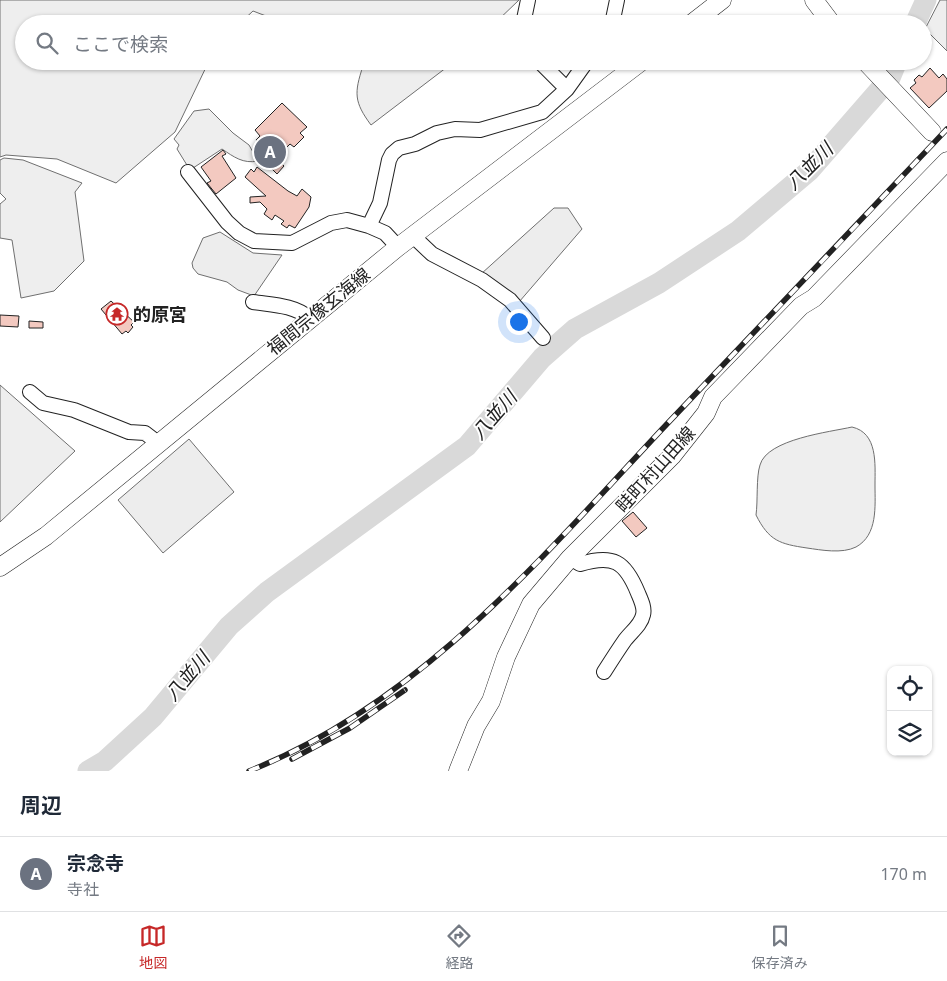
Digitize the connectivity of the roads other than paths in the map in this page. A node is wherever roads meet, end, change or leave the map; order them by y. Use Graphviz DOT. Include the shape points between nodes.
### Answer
graph roads {
  1 [pos="528,0"];
  2 [pos="617,0"];
  3 [pos="722,0"];
  4 [pos="814,0"];
  5 [pos="525,15"];
  6 [pos="614,15"];
  7 [pos="702,15"];
  8 [pos="825,15"];
  9 [pos="549,70"];
  10 [pos="581,70"];
  11 [pos="630,70"];
  12 [pos="874,70"];
  13 [pos="567,89"];
  14 [pos="555,102"];
  15 [pos="569,117"];
  16 [pos="932,132"];
  17 [pos="947,161"];
  18 [pos="188,172"];
  19 [pos="369,226"];
  20 [pos="413,236"];
  21 [pos="398,247"];
  22 [pos="253,302"];
  23 [pos="309,318"];
  24 [pos="542,338"];
  25 [pos="30,392"];
  26 [pos="158,443"];
  27 [pos="570,558"];
  28 [pos="0,567"];
  29 [pos="604,672"];
  30 [pos="458,771"];
  1 -- 5 [label="street"];
  2 -- 6 [label="street"];
  3 -- 7 [label="main road"];
  4 -- 8 [label="main road"];
  9 -- 13 [label="street"];
  10 -- 13 [label="street"];
  11 -- 15 [label="main road, 福間宗像玄海線"];
  12 -- 16 [label="main road"];
  13 -- 14 [label="street"];
  14 -- 15 [label="street"];
  14 -- 19 [label="street" via="542,112 512,122 480,130 455,129 437,133 399,148 389,160 380,203"];
  15 -- 20 [label="main road, 福間宗像玄海線"];
  17 -- 27 [label="main road, 畦町村山田線" via="719,390 672,456"];
  18 -- 19 [label="street" via="227,222 254,241 292,243 331,223 347,220"];
  19 -- 21 [label="street" via="385,233"];
  20 -- 21 [label="main road, 福間宗像玄海線"];
  20 -- 24 [label="street" via="432,254 482,280 510,300"];
  21 -- 23 [label="main road, 福間宗像玄海線"];
  22 -- 23 [label="street" via="289,308"];
  23 -- 26 [label="main road, 福間宗像玄海線"];
  25 -- 26 [label="street" via="43,403 74,410 129,432 145,434"];
  26 -- 28 [label="main road, 福間宗像玄海線" via="46,536"];
  27 -- 29 [label="street" via="580,564 601,558 614,561 630,574 643,605 641,621"];
  27 -- 30 [label="main road, 畦町村山田線" via="532,604"];
}
